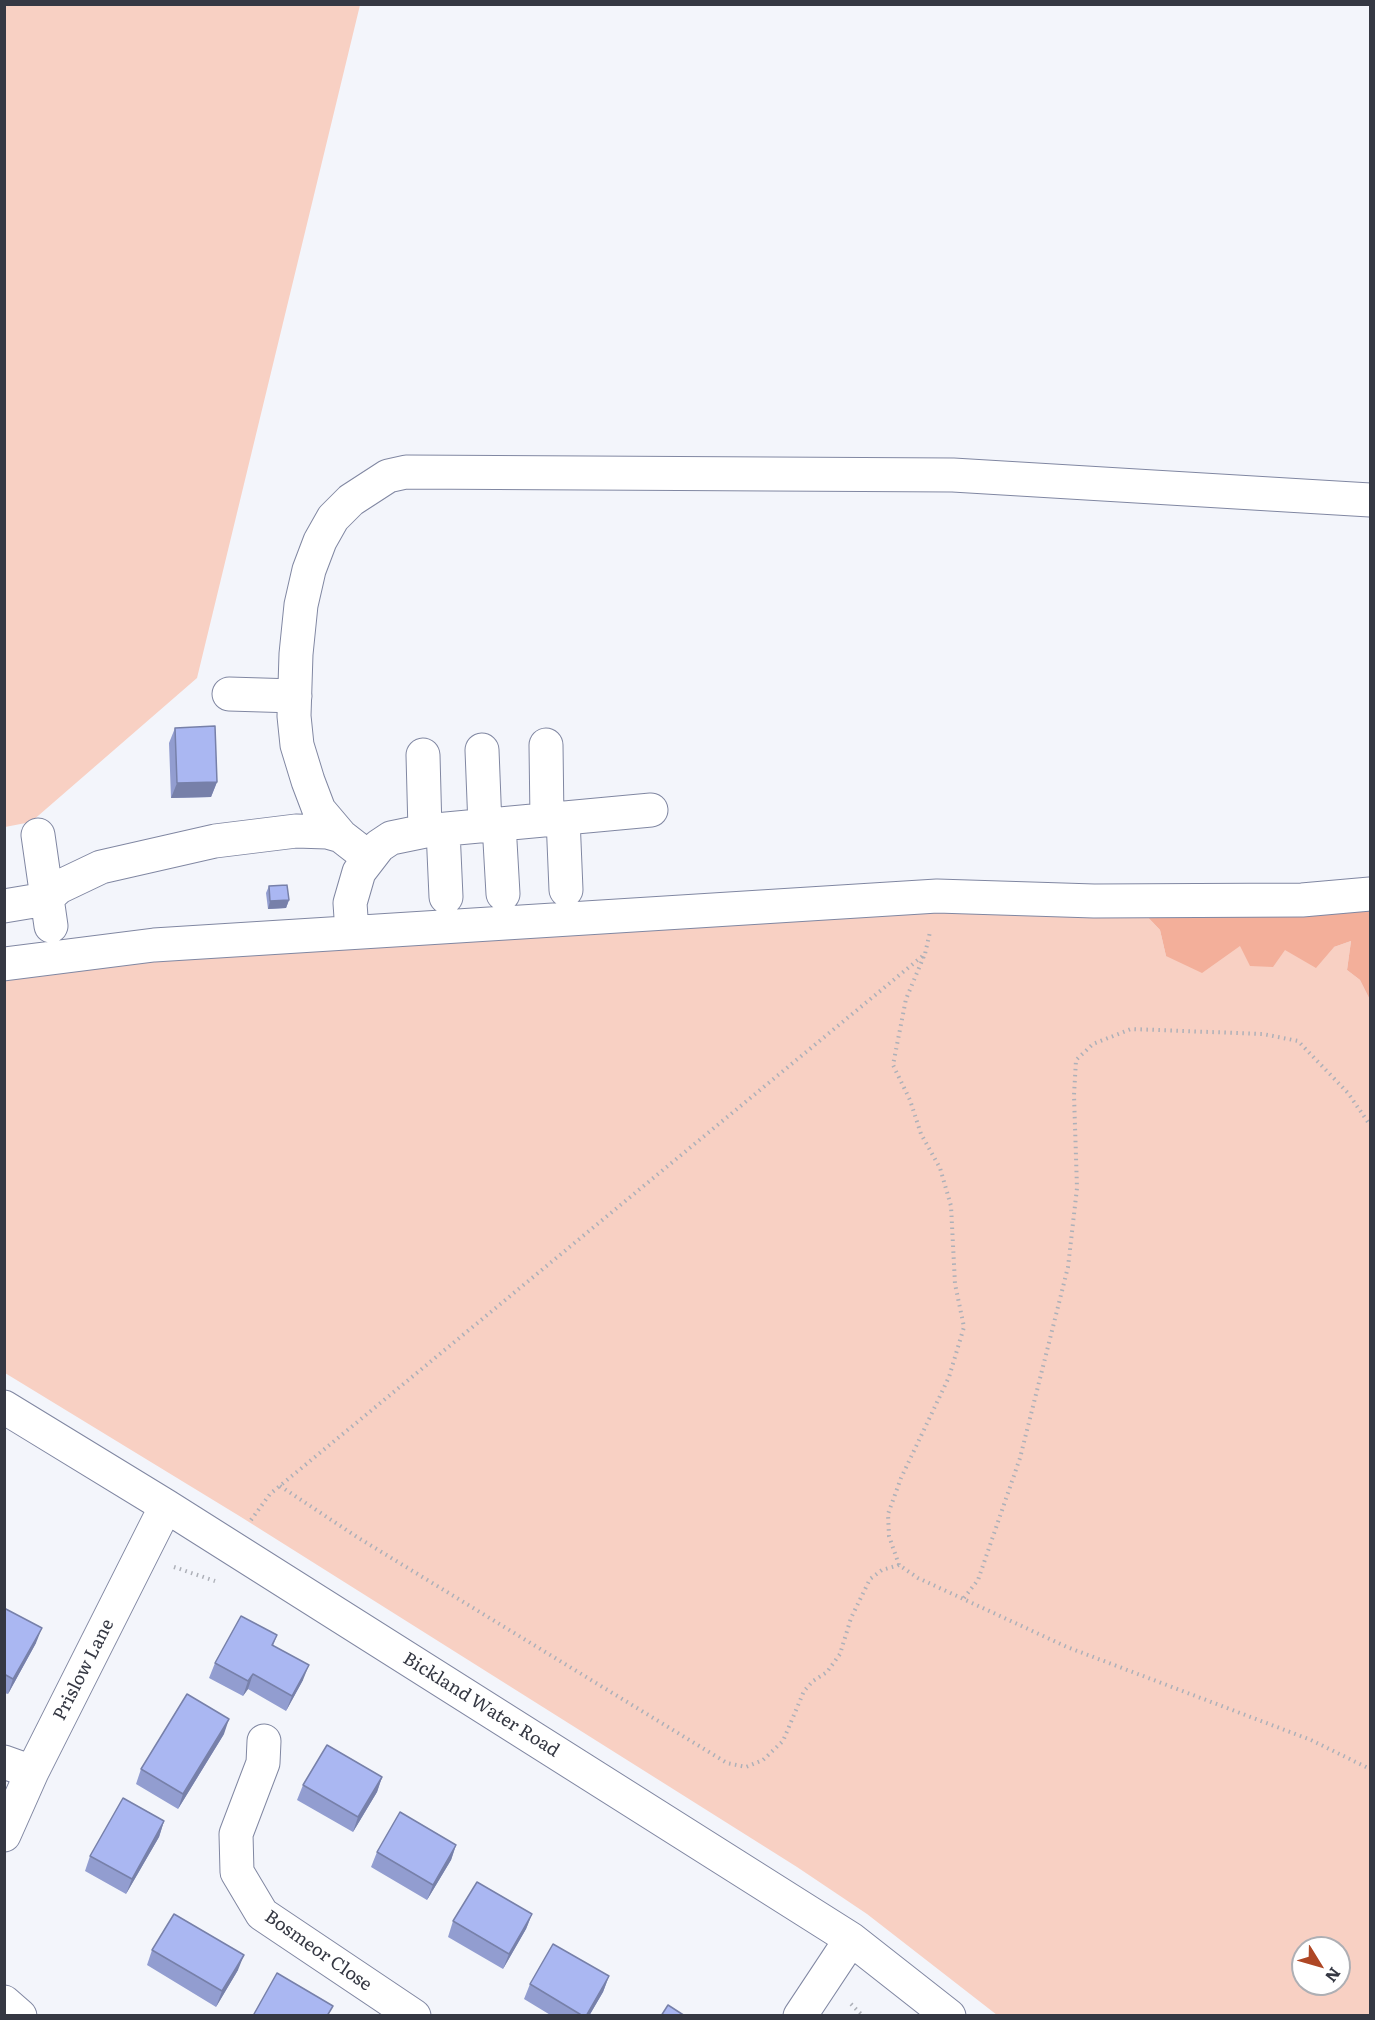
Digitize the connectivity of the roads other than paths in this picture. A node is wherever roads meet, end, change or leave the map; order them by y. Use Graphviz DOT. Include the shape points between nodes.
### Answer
graph roads {
  1 [pos="1371,500"];
  2 [pos="229,694"];
  3 [pos="295,696"];
  4 [pos="546,745"];
  5 [pos="482,750"];
  6 [pos="423,755"];
  7 [pos="651,810"];
  8 [pos="555,819"];
  9 [pos="492,825"];
  10 [pos="434,830"];
  11 [pos="39,835"];
  12 [pos="341,836"];
  13 [pos="368,857"];
  14 [pos="566,890"];
  15 [pos="503,894"];
  16 [pos="1371,894"];
  17 [pos="446,897"];
  18 [pos="4,906"];
  19 [pos="48,912"];
  20 [pos="352,932"];
  21 [pos="4,964"];
  22 [pos="4,1407"];
  23 [pos="166,1506"];
  24 [pos="264,1741"];
  25 [pos="18,1767"];
  26 [pos="4,1835"];
  27 [pos="850,1939"];
  28 [pos="4,2002"];
  29 [pos="20,2016"];
  30 [pos="414,2016"];
  31 [pos="800,2016"];
  32 [pos="948,2016"];
  1 -- 3 [label="street" via="953,475 406,472 388,476 351,500 333,518 320,541 301,605"];
  2 -- 3 [label="street"];
  3 -- 12 [label="street" via="297,745 308,781 319,810"];
  4 -- 8 [label="street"];
  5 -- 9 [label="street"];
  6 -- 10 [label="street"];
  7 -- 8 [label="street"];
  8 -- 9 [label="street"];
  8 -- 14 [label="street"];
  9 -- 10 [label="street"];
  9 -- 15 [label="street"];
  10 -- 13 [label="street" via="391,838"];
  10 -- 17 [label="street"];
  11 -- 19 [label="street"];
  12 -- 13 [label="street"];
  12 -- 19 [label="street" via="296,831 215,841 101,867 68,881"];
  13 -- 20 [label="street" via="350,903"];
  16 -- 20 [label="street" via="1279,900 1094,901 938,896"];
  18 -- 19 [label="street"];
  20 -- 21 [label="street" via="154,945"];
  22 -- 23 [label="street, Bickland Water Road"];
  23 -- 25 [label="street, Prislow Lane"];
  23 -- 27 [label="street, Bickland Water Road"];
  24 -- 30 [label="street, Bosmeor Close" via="263,1763 236,1834 237,1872 262,1914"];
  25 -- 26 [label="street, Prislow Lane"];
  27 -- 31 [label="street"];
  27 -- 32 [label="street, Bickland Water Road"];
  28 -- 29 [label="street"];
}
